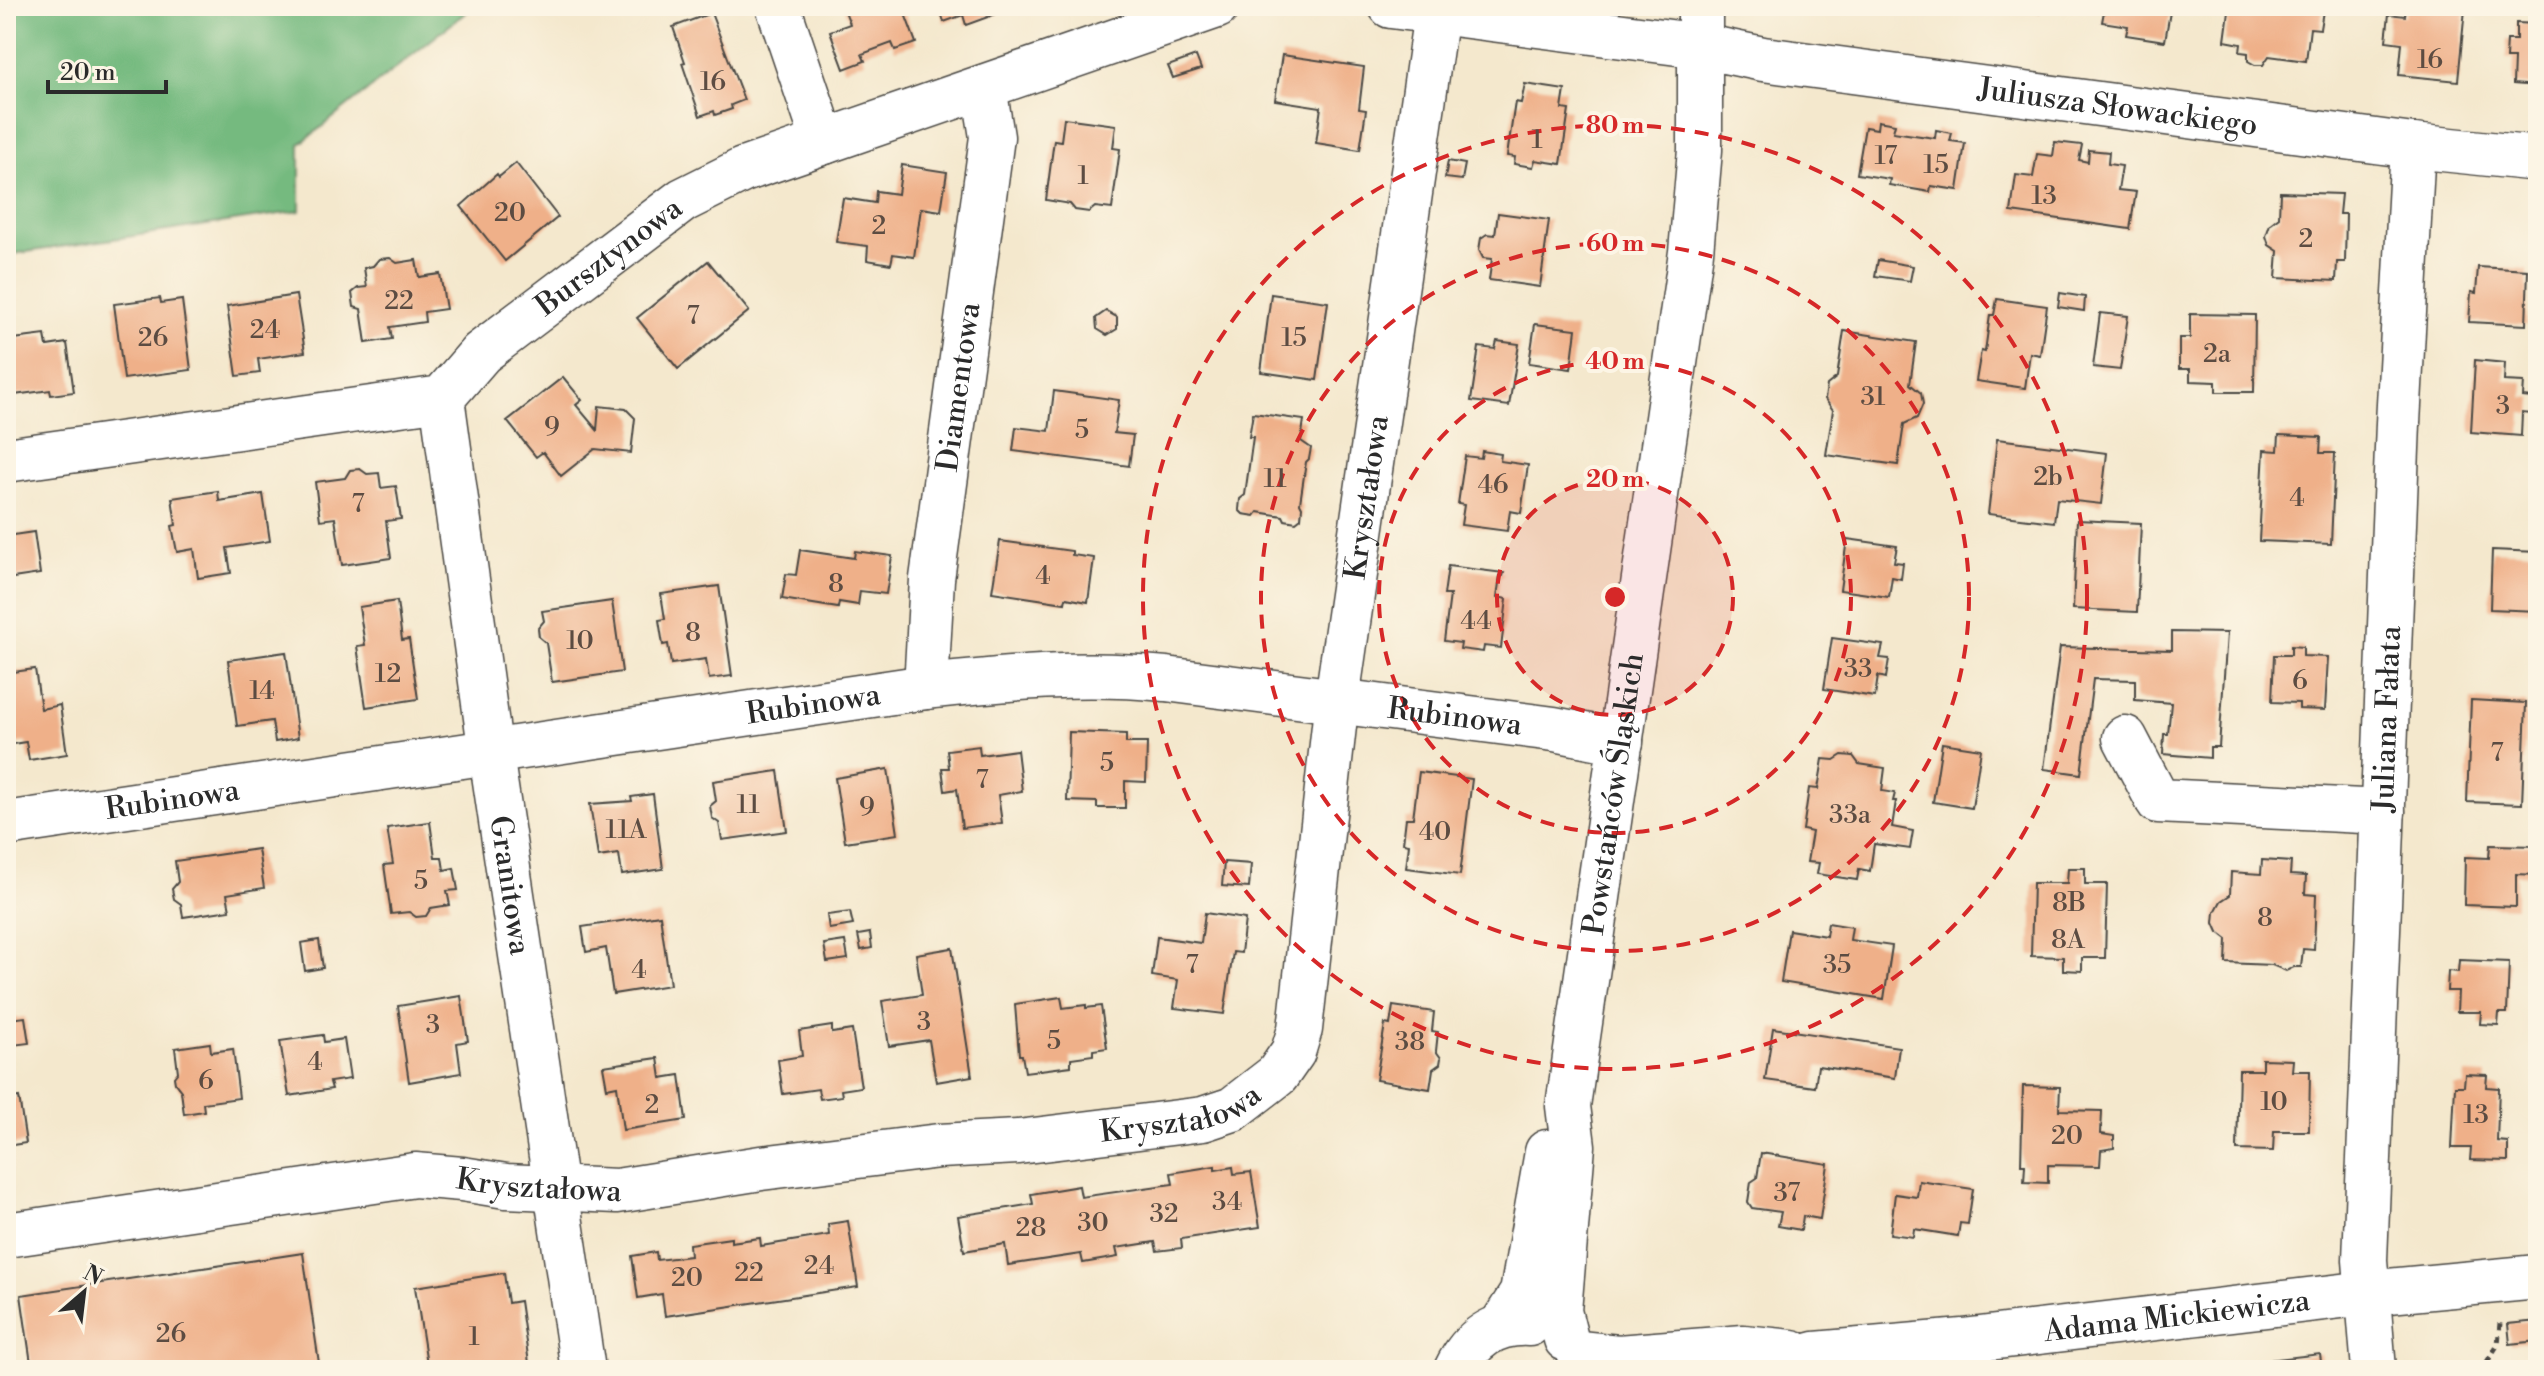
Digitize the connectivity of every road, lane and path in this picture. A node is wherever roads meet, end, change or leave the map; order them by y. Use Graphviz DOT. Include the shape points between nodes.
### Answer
graph roads {
  1 [pos="778,6"];
  2 [pos="1217,6"];
  3 [pos="1391,6"];
  4 [pos="1436,13"];
  5 [pos="1701,26"];
  6 [pos="984,87"];
  7 [pos="824,142"];
  8 [pos="2413,146"];
  9 [pos="2538,159"];
  10 [pos="442,398"];
  11 [pos="6,460"];
  12 [pos="926,687"];
  13 [pos="1337,699"];
  14 [pos="2125,738"];
  15 [pos="1621,742"];
  16 [pos="491,754"];
  17 [pos="2383,812"];
  18 [pos="6,824"];
  19 [pos="1568,1106"];
  20 [pos="557,1189"];
  21 [pos="6,1235"];
  22 [pos="2538,1277"];
  23 [pos="2367,1293"];
  24 [pos="1501,1326"];
  25 [pos="1577,1354"];
  26 [pos="1815,1362"];
  27 [pos="583,1370"];
  28 [pos="1456,1370"];
  29 [pos="1755,1370"];
  30 [pos="2374,1370"];
  1 -- 7 [label="street"];
  2 -- 6 [label="street, Bursztynowa"];
  3 -- 4 [label="street"];
  4 -- 5 [label="street"];
  4 -- 13 [label="street, Kryształowa"];
  5 -- 8 [label="street, Juliusza Słowackiego" via="1778,62"];
  5 -- 15 [label="street, Powstańców Śląskich" via="1700,150 1691,252"];
  6 -- 7 [label="street, Bursztynowa"];
  6 -- 12 [label="street, Diamentowa" via="992,137 932,579"];
  7 -- 10 [label="street, Bursztynowa" via="743,170 683,200 481,353"];
  8 -- 9 [label="street, Juliusza Słowackiego"];
  8 -- 17 [label="street, Juliana Fałata"];
  10 -- 11 [label="street"];
  10 -- 16 [label="street, Granitowa"];
  12 -- 13 [label="street, Rubinowa" via="1111,674"];
  12 -- 16 [label="street, Rubinowa"];
  13 -- 15 [label="street, Rubinowa"];
  13 -- 20 [label="street, Kryształowa" via="1300,1029 1293,1052 1277,1075 1233,1109 1203,1119 1125,1130 939,1146 617,1191"];
  14 -- 17 [label="street" via="2158,801"];
  15 -- 19 [label="street, Powstańców Śląskich"];
  16 -- 18 [label="street, Rubinowa"];
  16 -- 20 [label="street, Granitowa"];
  17 -- 23 [label="street, Juliana Fałata"];
  19 -- 24 [label="street, Powstańców Śląskich" via="1546,1154 1522,1293"];
  19 -- 25 [label="street, Powstańców Śląskich" via="1573,1146 1559,1311"];
  20 -- 21 [label="street, Kryształowa" via="415,1175"];
  20 -- 27 [label="street, Granitowa"];
  22 -- 23 [label="street, Adama Mickiewicza"];
  23 -- 26 [label="street, Adama Mickiewicza"];
  23 -- 30 [label="street, Juliana Fałata"];
  24 -- 25 [label="street, Adama Mickiewicza" via="1535,1324"];
  24 -- 28 [label="street" via="1481,1335"];
  25 -- 26 [label="street, Adama Mickiewicza" via="1618,1357 1744,1347"];
  26 -- 29 [label="street, Adama Mickiewicza"];
}
